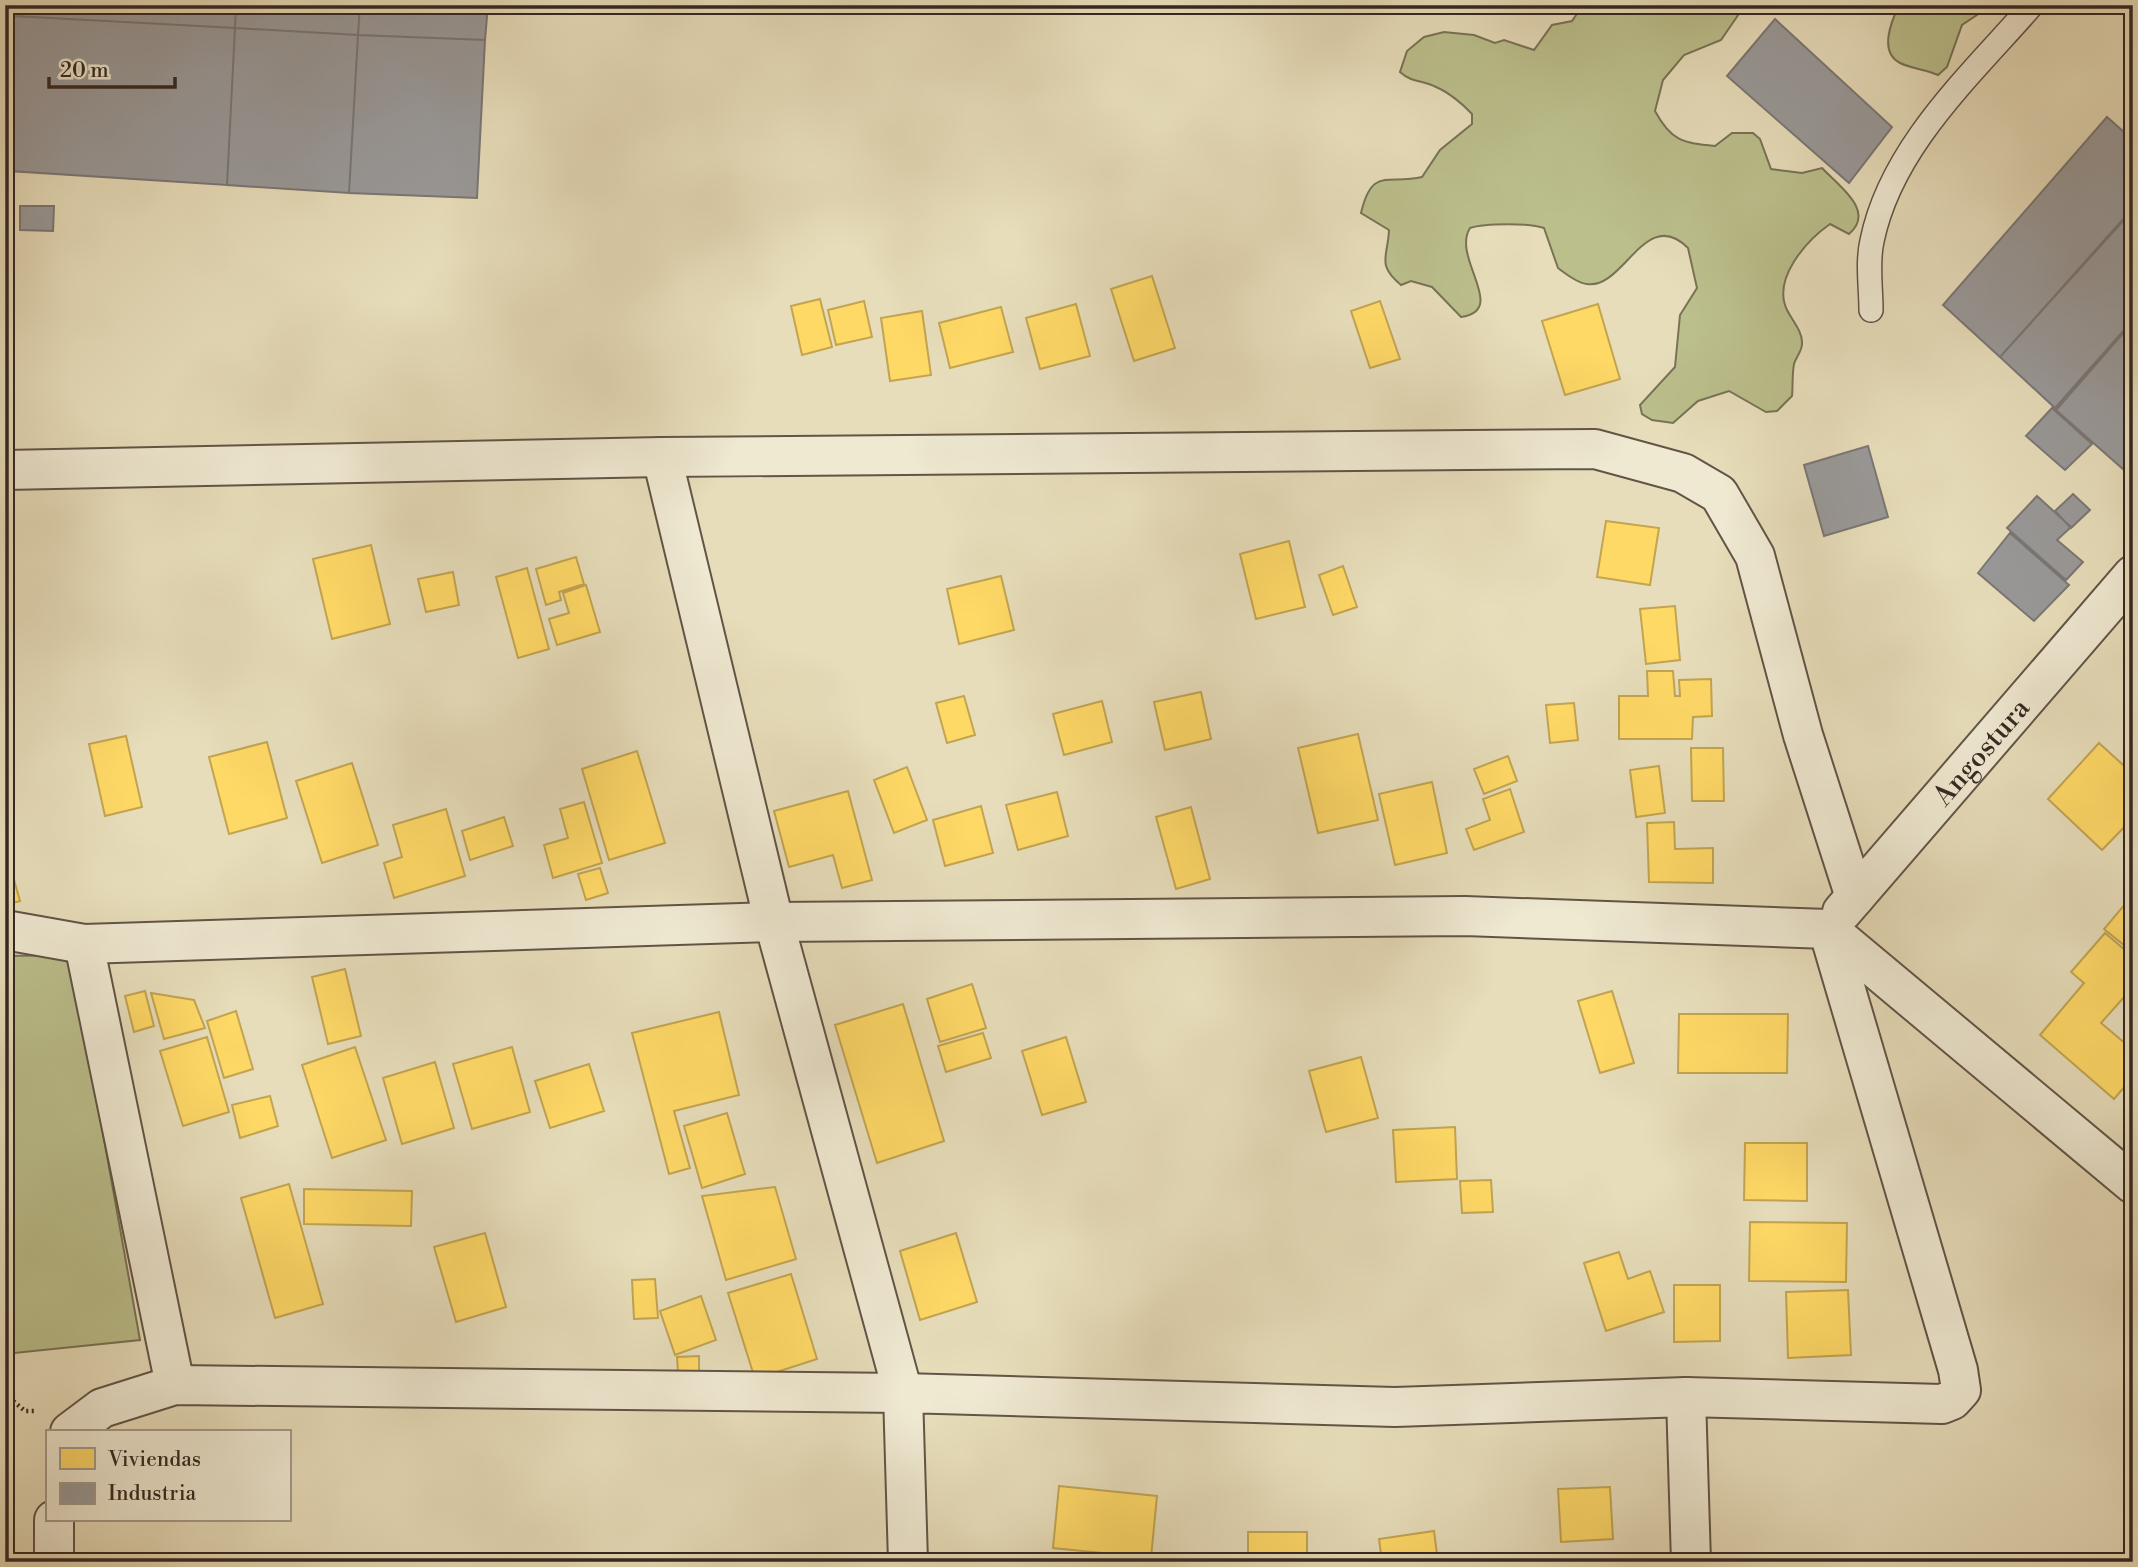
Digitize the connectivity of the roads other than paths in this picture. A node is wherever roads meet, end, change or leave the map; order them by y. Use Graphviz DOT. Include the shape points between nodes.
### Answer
graph roads {
  1 [pos="2032,5"];
  2 [pos="1871,310"];
  3 [pos="662,457"];
  4 [pos="5,470"];
  5 [pos="2133,575"];
  6 [pos="1855,897"];
  7 [pos="774,922"];
  8 [pos="1828,929"];
  9 [pos="5,930"];
  10 [pos="85,944"];
  11 [pos="2133,1184"];
  12 [pos="174,1385"];
  13 [pos="902,1393"];
  14 [pos="1686,1397"];
  15 [pos="73,1430"];
  16 [pos="54,1522"];
  17 [pos="54,1562"];
  18 [pos="908,1562"];
  19 [pos="1691,1562"];
  1 -- 2 [label="lane" via="1927,125 1885,196 1871,243"];
  3 -- 4 [label="street"];
  3 -- 6 [label="street" via="1595,449 1684,472 1719,494 1755,556 1803,735"];
  3 -- 7 [label="street"];
  5 -- 6 [label="street, Angostura"];
  6 -- 8 [label="street, Angostura"];
  7 -- 8 [label="street" via="1465,916"];
  7 -- 10 [label="street"];
  7 -- 13 [label="street"];
  8 -- 11 [label="street"];
  8 -- 14 [label="street" via="1961,1390 1942,1404"];
  9 -- 10 [label="street"];
  10 -- 12 [label="street"];
  12 -- 13 [label="street"];
  12 -- 15 [label="street" via="102,1408"];
  13 -- 14 [label="street" via="1395,1407"];
  13 -- 18 [label="street"];
  14 -- 19 [label="street"];
  16 -- 17 [label="street"];
}
